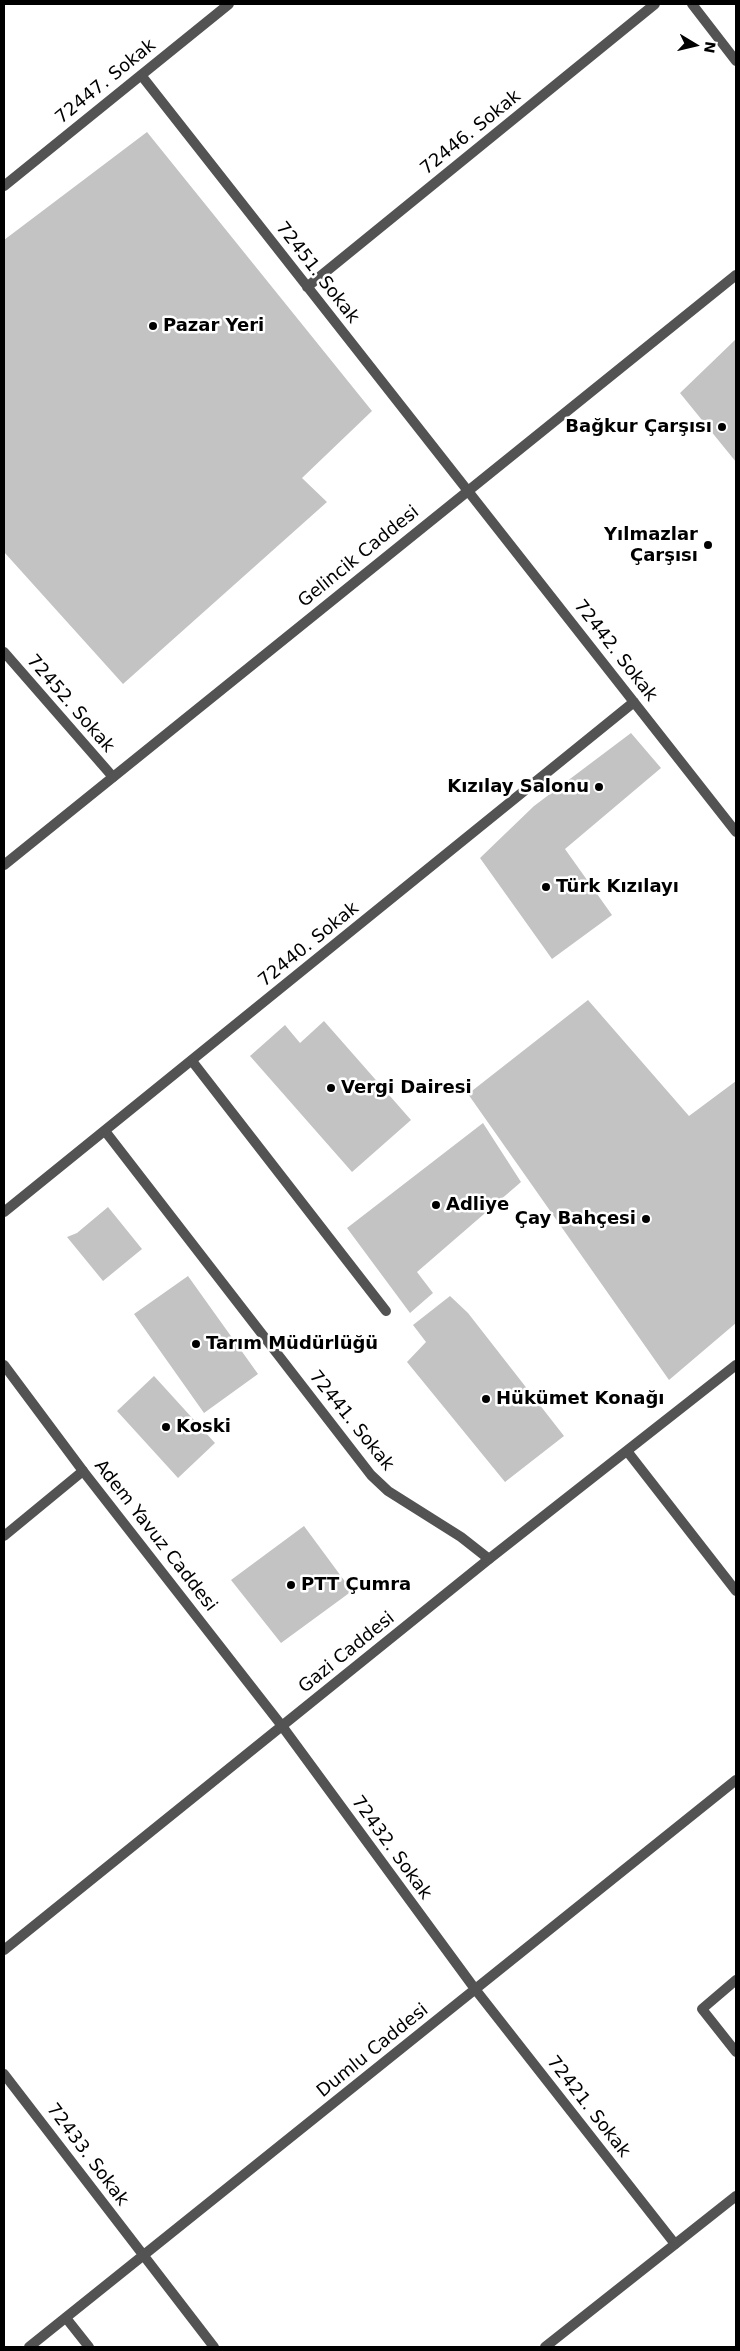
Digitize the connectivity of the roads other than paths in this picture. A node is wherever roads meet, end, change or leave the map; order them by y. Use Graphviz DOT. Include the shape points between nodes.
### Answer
graph roads {
  1 [pos="229,4"];
  2 [pos="655,4"];
  3 [pos="692,4"];
  4 [pos="736,61"];
  5 [pos="141,75"];
  6 [pos="4,186"];
  7 [pos="736,275"];
  8 [pos="307,287"];
  9 [pos="467,490"];
  10 [pos="4,652"];
  11 [pos="634,702"];
  12 [pos="113,777"];
  13 [pos="736,814"];
  14 [pos="727,821"];
  15 [pos="736,832"];
  16 [pos="4,865"];
  17 [pos="192,1061"];
  18 [pos="105,1131"];
  19 [pos="4,1212"];
  20 [pos="386,1311"];
  21 [pos="736,1364"];
  22 [pos="4,1365"];
  23 [pos="627,1451"];
  24 [pos="83,1471"];
  25 [pos="4,1536"];
  26 [pos="489,1560"];
  27 [pos="736,1591"];
  28 [pos="282,1726"];
  29 [pos="736,1780"];
  30 [pos="4,1950"];
  31 [pos="736,1980"];
  32 [pos="475,1989"];
  33 [pos="736,2052"];
  34 [pos="4,2074"];
  35 [pos="736,2196"];
  36 [pos="675,2244"];
  37 [pos="144,2257"];
  38 [pos="66,2318"];
  39 [pos="29,2347"];
  40 [pos="89,2347"];
  41 [pos="214,2347"];
  42 [pos="545,2347"];
  1 -- 5 [label="street, 72447. Sokak"];
  2 -- 8 [label="street, 72446. Sokak"];
  3 -- 4 [label="street"];
  5 -- 6 [label="street, 72447. Sokak"];
  5 -- 8 [label="street, 72451. Sokak"];
  7 -- 9 [label="street, Gelincik Caddesi"];
  8 -- 9 [label="street, 72451. Sokak"];
  9 -- 11 [label="street, 72442. Sokak"];
  9 -- 12 [label="street, Gelincik Caddesi"];
  10 -- 12 [label="street, 72452. Sokak"];
  11 -- 14 [label="street, 72442. Sokak"];
  11 -- 17 [label="street, 72440. Sokak"];
  12 -- 16 [label="street, Gelincik Caddesi"];
  13 -- 14 [label="street"];
  14 -- 15 [label="street, 72442. Sokak"];
  17 -- 18 [label="street, 72440. Sokak"];
  17 -- 20 [label="street"];
  18 -- 19 [label="street, 72440. Sokak"];
  18 -- 26 [label="street, 72441. Sokak" via="371,1475 388,1491"];
  21 -- 23 [label="street, Gazi Caddesi"];
  22 -- 24 [label="street, Adem Yavuz Caddesi"];
  23 -- 26 [label="street, Gazi Caddesi"];
  23 -- 27 [label="street"];
  24 -- 25 [label="street"];
  24 -- 28 [label="street, Adem Yavuz Caddesi"];
  26 -- 28 [label="street, Gazi Caddesi"];
  28 -- 30 [label="street, Gazi Caddesi"];
  28 -- 32 [label="street, 72432. Sokak"];
  29 -- 32 [label="street, Dumlu Caddesi"];
  31 -- 33 [label="street" via="702,2009"];
  32 -- 36 [label="street, 72421. Sokak"];
  32 -- 37 [label="street, Dumlu Caddesi"];
  34 -- 37 [label="street, 72433. Sokak"];
  35 -- 36 [label="street"];
  36 -- 42 [label="street"];
  37 -- 38 [label="street, Dumlu Caddesi"];
  37 -- 41 [label="street, 72433. Sokak"];
  38 -- 39 [label="street, Dumlu Caddesi"];
  38 -- 40 [label="street"];
}
